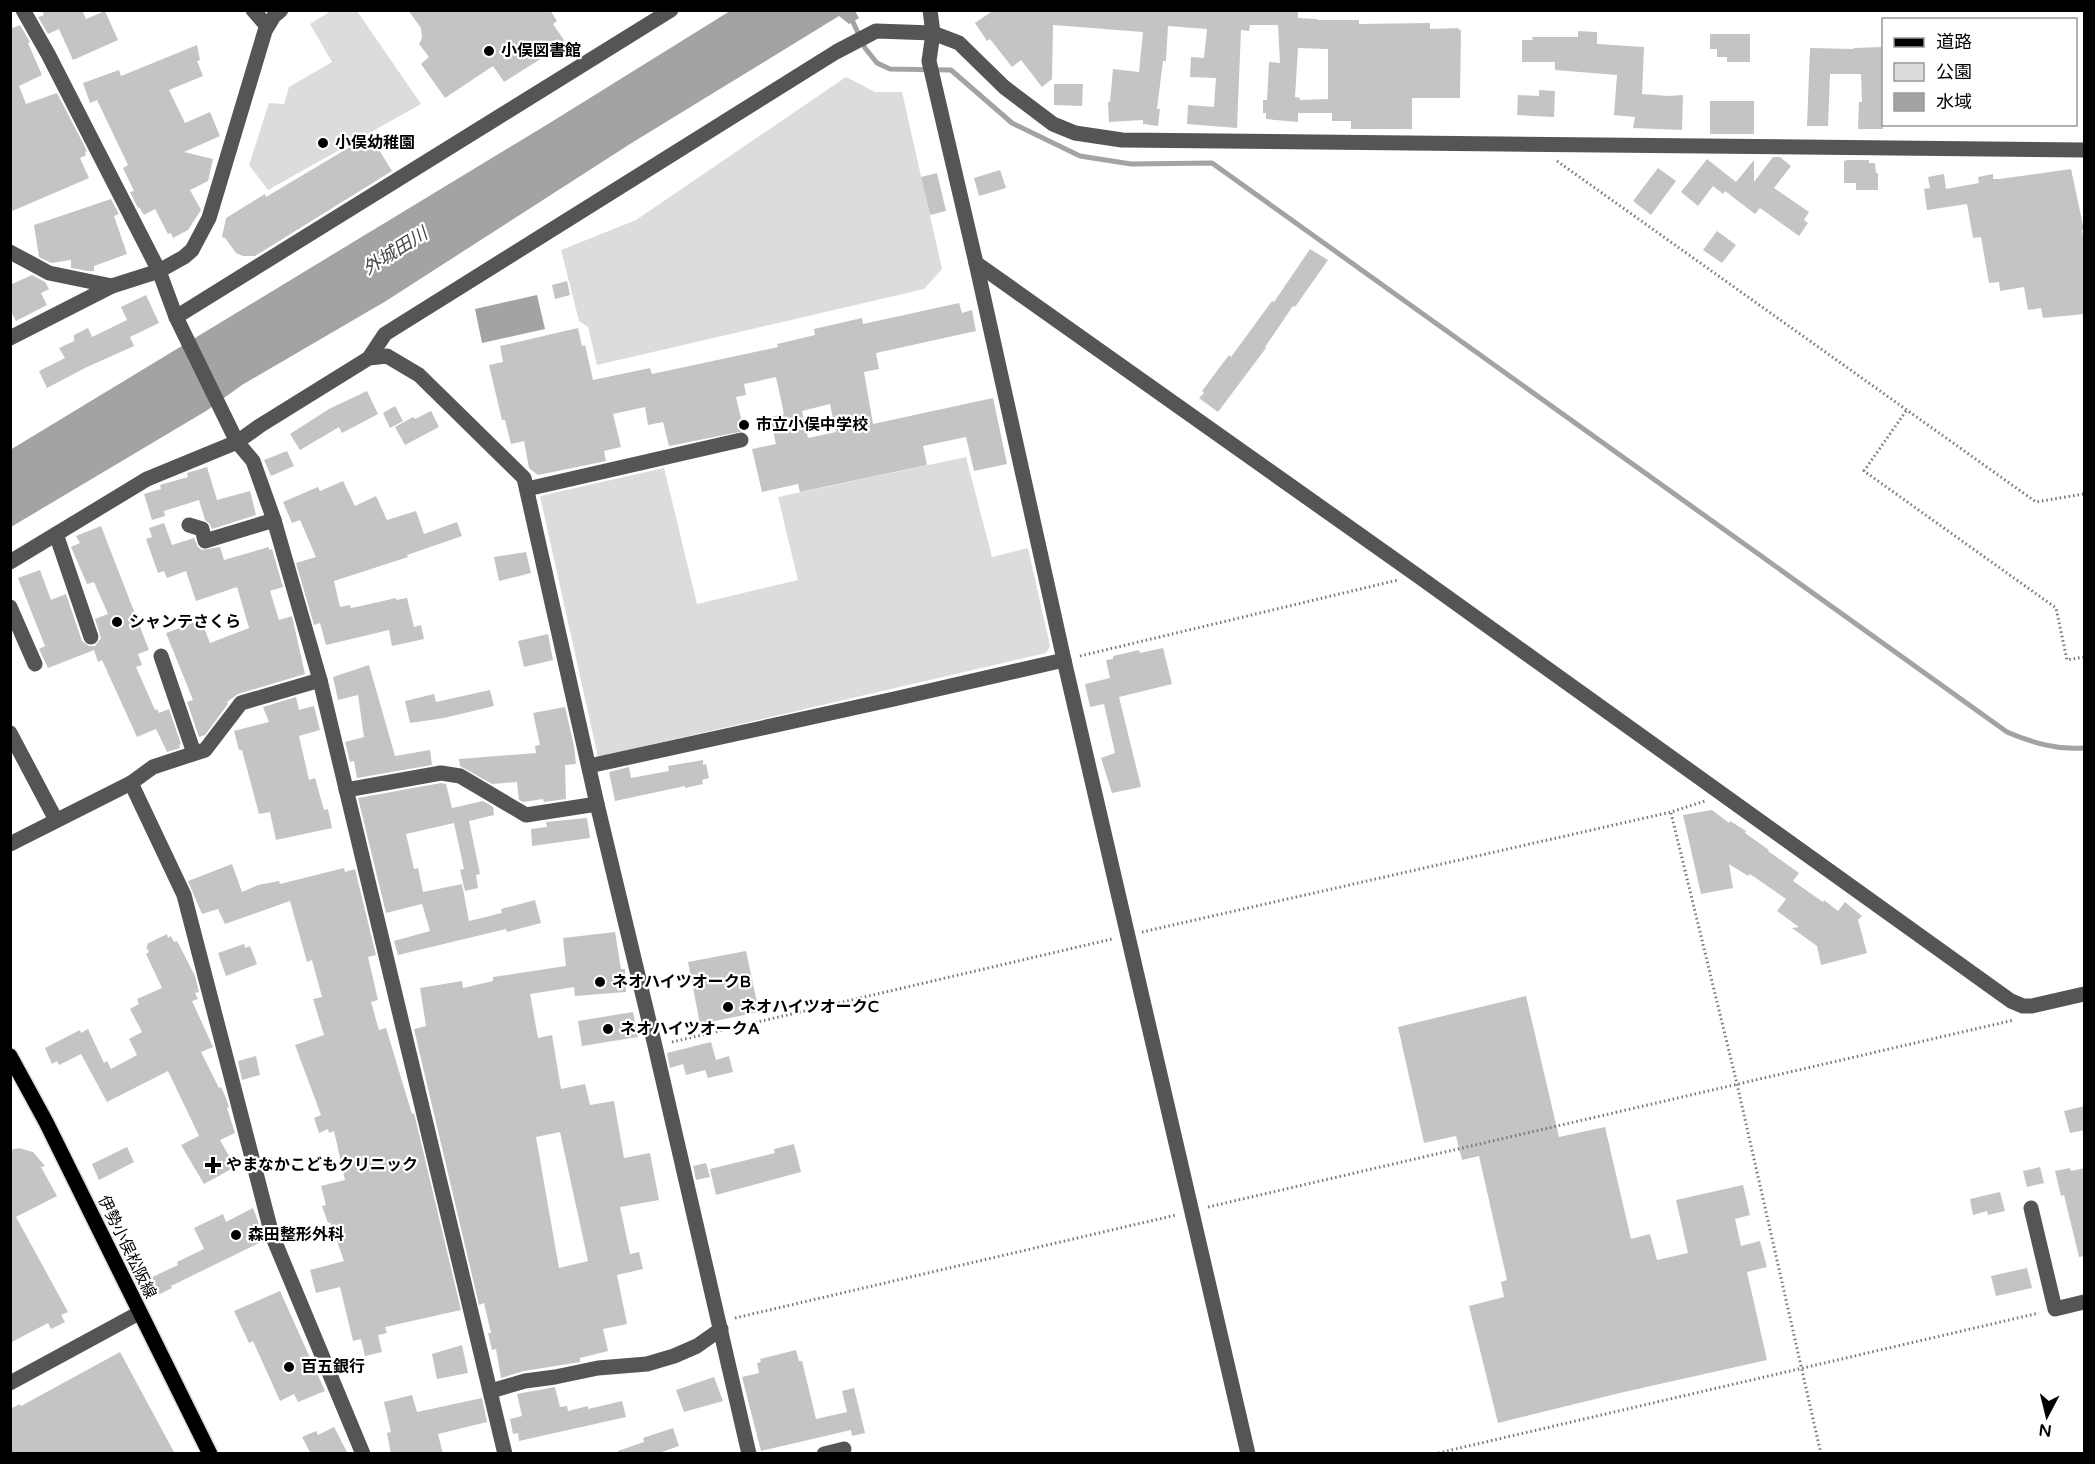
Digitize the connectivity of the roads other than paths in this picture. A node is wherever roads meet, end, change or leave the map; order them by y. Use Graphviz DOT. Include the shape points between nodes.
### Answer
graph roads {
  1 [pos="22,10"];
  2 [pos="254,10"];
  3 [pos="671,10"];
  4 [pos="930,10"];
  5 [pos="274,16"];
  6 [pos="933,33"];
  7 [pos="2085,150"];
  8 [pos="10,252"];
  9 [pos="976,263"];
  10 [pos="159,271"];
  11 [pos="112,286"];
  12 [pos="179,321"];
  13 [pos="10,338"];
  14 [pos="369,358"];
  15 [pos="241,439"];
  16 [pos="741,440"];
  17 [pos="527,489"];
  18 [pos="274,520"];
  19 [pos="189,525"];
  20 [pos="56,534"];
  21 [pos="10,562"];
  22 [pos="10,606"];
  23 [pos="91,637"];
  24 [pos="161,656"];
  25 [pos="1064,660"];
  26 [pos="35,664"];
  27 [pos="320,680"];
  28 [pos="10,733"];
  29 [pos="194,753"];
  30 [pos="589,766"];
  31 [pos="131,783"];
  32 [pos="346,790"];
  33 [pos="597,804"];
  34 [pos="56,820"];
  35 [pos="10,844"];
  36 [pos="2085,994"];
  37 [pos="10,1056"];
  38 [pos="2031,1208"];
  39 [pos="2085,1302"];
  40 [pos="139,1313"];
  41 [pos="720,1326"];
  42 [pos="10,1383"];
  43 [pos="491,1391"];
  44 [pos="844,1449"];
  45 [pos="210,1454"];
  46 [pos="363,1454"];
  47 [pos="506,1454"];
  48 [pos="749,1454"];
  49 [pos="824,1454"];
  50 [pos="1248,1454"];
  1 -- 10 [label="street"];
  2 -- 5 [label="street"];
  3 -- 12 [label="street"];
  4 -- 6 [label="street"];
  5 -- 10 [label="street" via="205,226 192,250"];
  6 -- 7 [label="street" via="959,43 1004,87 1053,124 1076,133 1122,140"];
  6 -- 9 [label="street" via="929,61"];
  6 -- 14 [label="street" via="876,31 853,43 385,334"];
  8 -- 11 [label="street" via="49,273"];
  9 -- 25 [label="street"];
  9 -- 36 [label="street" via="2001,994 2023,1006"];
  10 -- 11 [label="street"];
  10 -- 12 [label="street"];
  11 -- 13 [label="street"];
  12 -- 15 [label="street" via="228,423"];
  14 -- 15 [label="street"];
  14 -- 17 [label="street" via="387,356 419,375 524,478"];
  15 -- 18 [label="street"];
  15 -- 20 [label="street" via="147,479"];
  16 -- 17 [label="street"];
  17 -- 30 [label="street"];
  18 -- 19 [label="street" via="205,542 202,529"];
  18 -- 27 [label="street"];
  20 -- 21 [label="street"];
  20 -- 23 [label="street"];
  22 -- 26 [label="street"];
  24 -- 29 [label="street"];
  25 -- 30 [label="street"];
  25 -- 50 [label="street"];
  27 -- 29 [label="street" via="241,703 205,750"];
  27 -- 32 [label="street"];
  28 -- 34 [label="street"];
  29 -- 31 [label="street" via="153,767"];
  30 -- 33 [label="street"];
  31 -- 34 [label="street"];
  31 -- 46 [label="street" via="184,895 272,1235"];
  32 -- 33 [label="street" via="441,773 460,776 526,815"];
  32 -- 43 [label="street"];
  33 -- 41 [label="street"];
  34 -- 35 [label="street"];
  37 -- 40 [label="main road, 伊勢小俣松阪線"];
  38 -- 39 [label="street" via="2055,1309"];
  40 -- 42 [label="street"];
  40 -- 45 [label="main road, 伊勢小俣松阪線"];
  41 -- 43 [label="street" via="697,1346 647,1364 525,1380"];
  41 -- 48 [label="street"];
  43 -- 47 [label="street"];
  44 -- 49 [label="street"];
}
